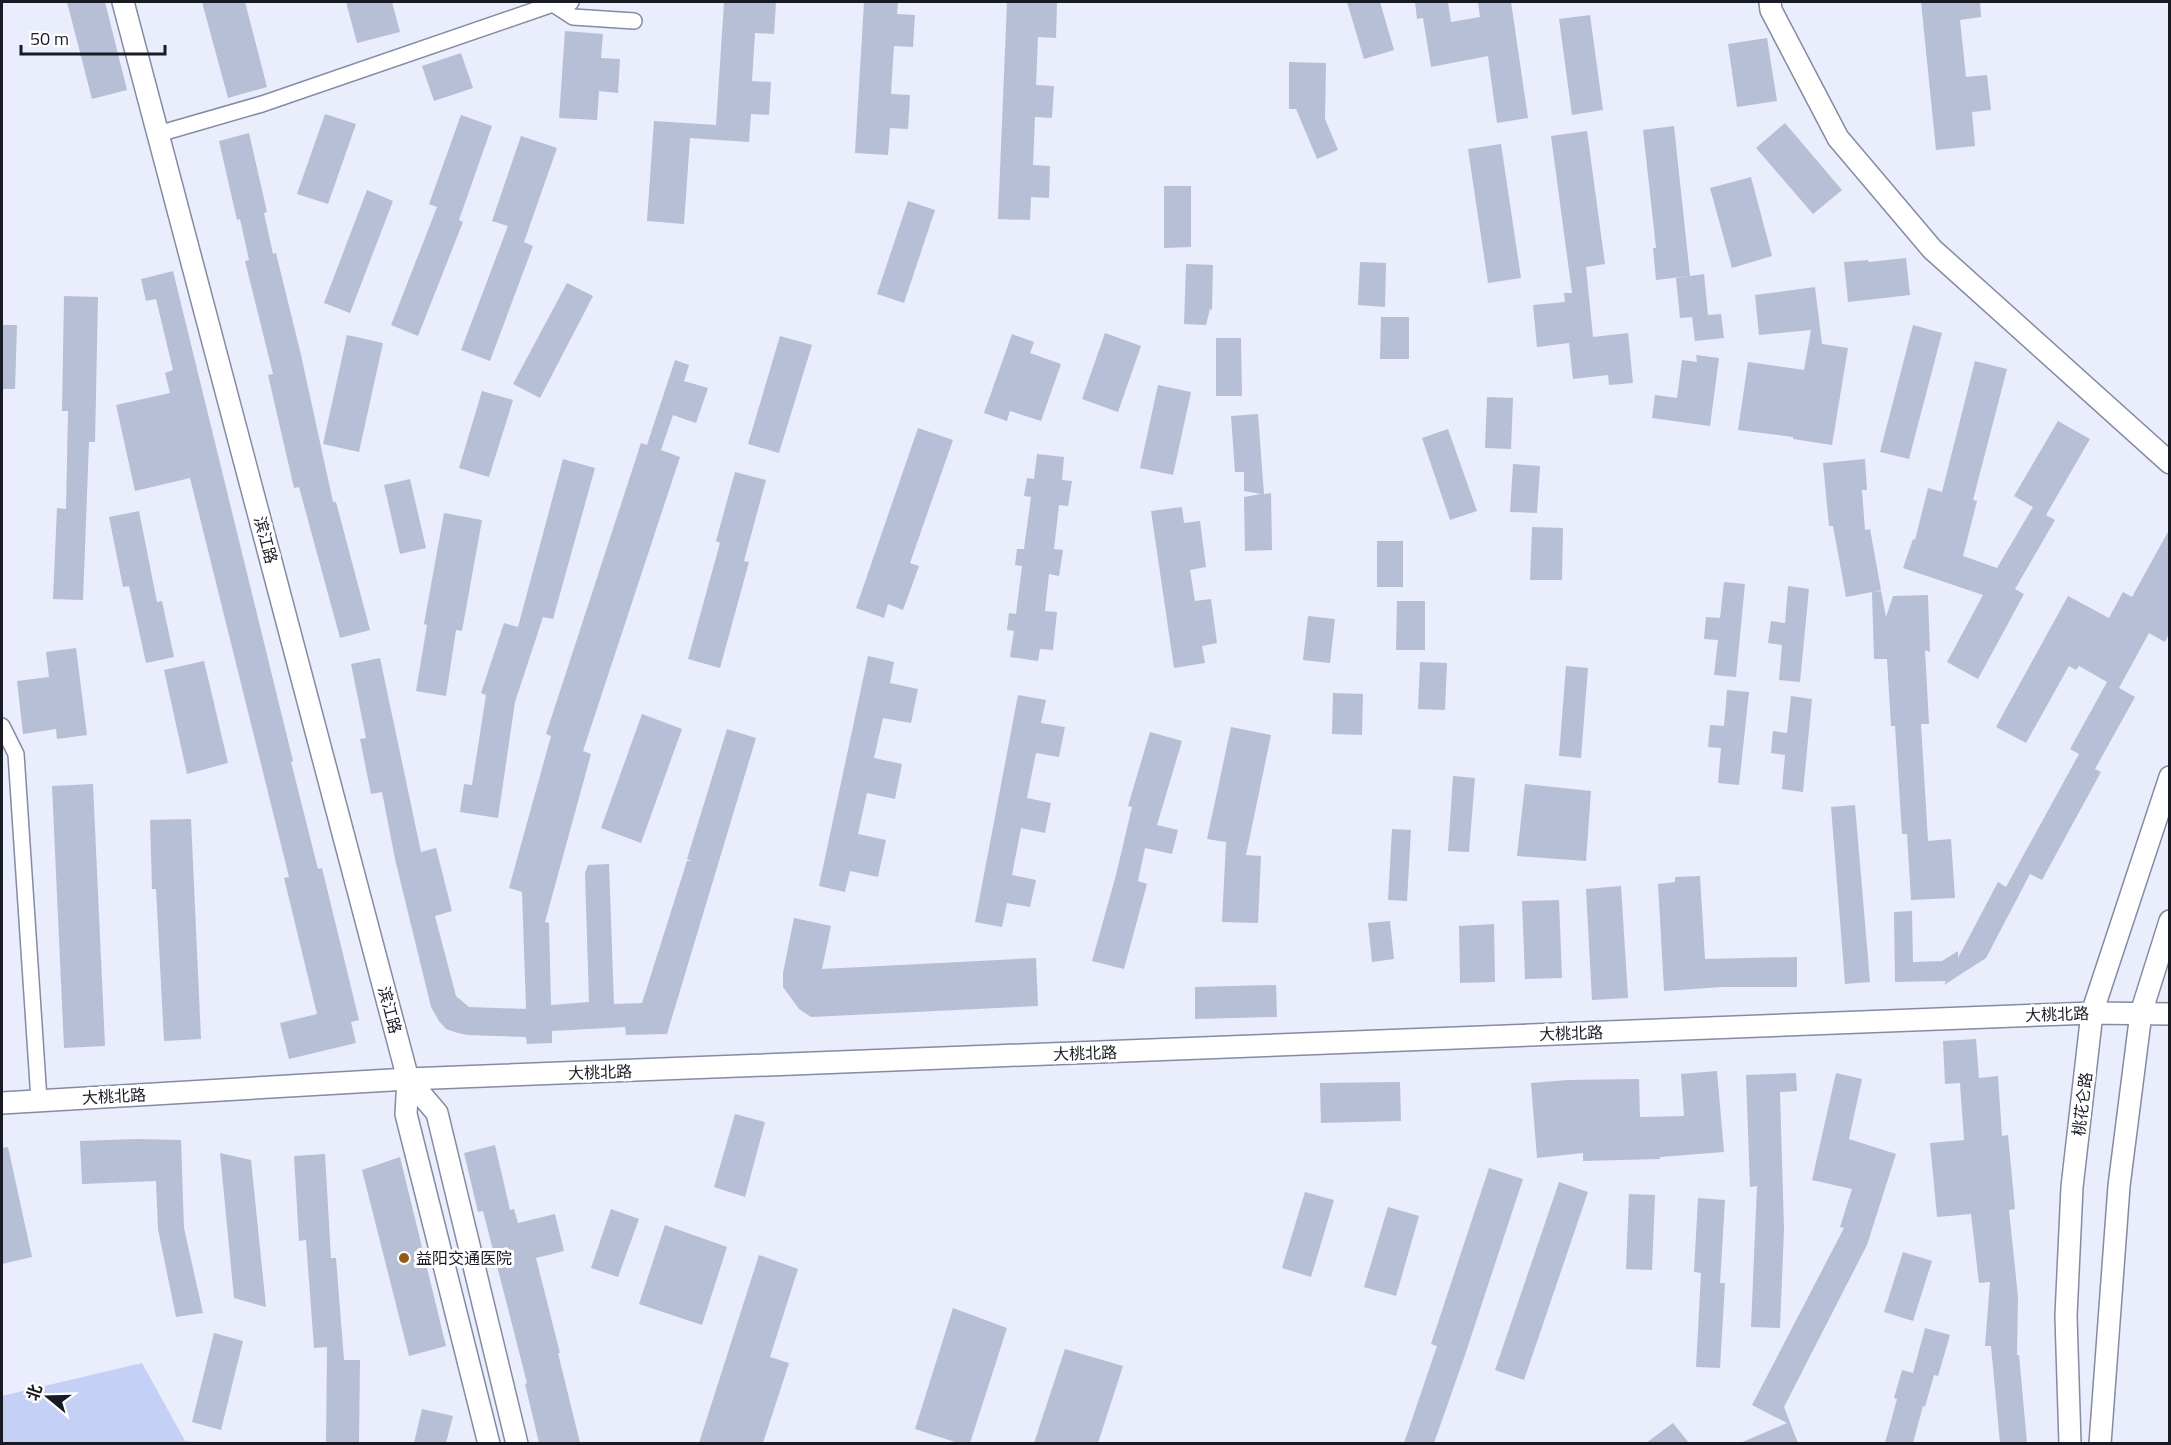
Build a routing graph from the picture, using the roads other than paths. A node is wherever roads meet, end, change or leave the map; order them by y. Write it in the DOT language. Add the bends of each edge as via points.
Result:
graph roads {
  1 [pos="123,2"];
  2 [pos="571,2"];
  3 [pos="1770,2"];
  4 [pos="553,3"];
  5 [pos="634,21"];
  6 [pos="158,134"];
  7 [pos="2169,463"];
  8 [pos="2,726"];
  9 [pos="2169,777"];
  10 [pos="2169,921"];
  11 [pos="2092,1013"];
  12 [pos="2142,1013"];
  13 [pos="2169,1014"];
  14 [pos="408,1079"];
  15 [pos="39,1100"];
  16 [pos="2,1102"];
  17 [pos="489,1443"];
  18 [pos="517,1443"];
  19 [pos="2070,1443"];
  20 [pos="2100,1443"];
  1 -- 6 [label="main road, 滨江路"];
  2 -- 4 [label="street"];
  3 -- 7 [label="main road" via="1838,138 1932,249"];
  4 -- 5 [label="street" via="573,16"];
  4 -- 6 [label="street" via="262,104"];
  6 -- 14 [label="main road, 滨江路"];
  8 -- 15 [label="street" via="16,754"];
  9 -- 11 [label="main road, 桃花仑路"];
  10 -- 12 [label="main road"];
  11 -- 12 [label="main road, 大桃北路"];
  11 -- 14 [label="main road, 大桃北路"];
  11 -- 19 [label="main road, 桃花仑路" via="2072,1187 2066,1316"];
  12 -- 13 [label="main road, 大桃北路"];
  12 -- 20 [label="main road" via="2119,1186"];
  14 -- 15 [label="main road, 大桃北路"];
  14 -- 17 [label="main road, 滨江路" via="406,1114"];
  14 -- 18 [label="main road, 滨江路" via="437,1113"];
  15 -- 16 [label="main road, 大桃北路"];
}
